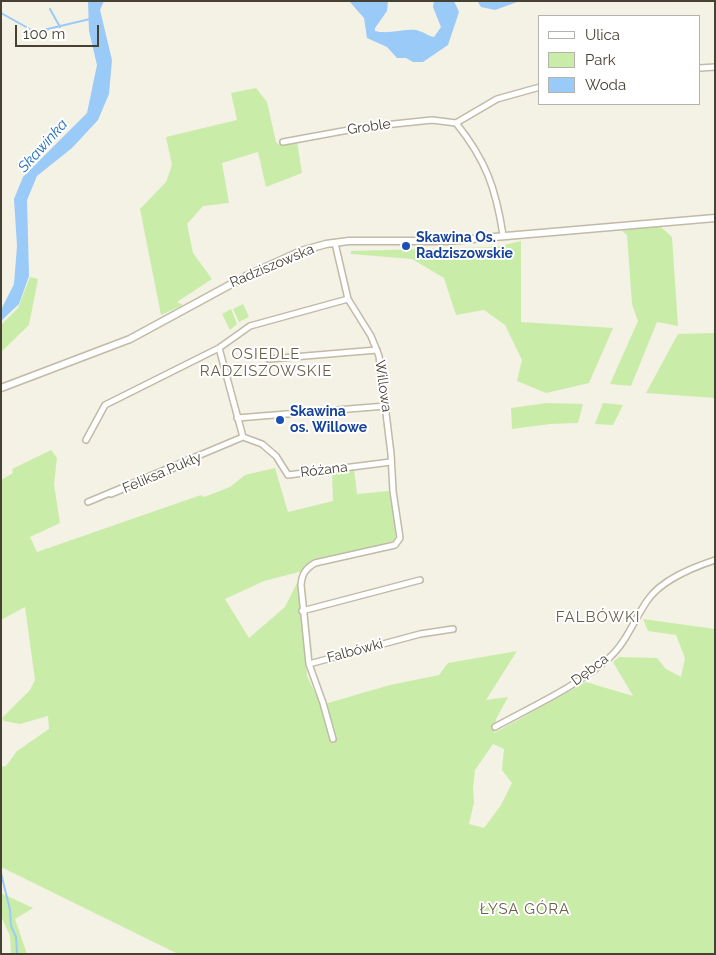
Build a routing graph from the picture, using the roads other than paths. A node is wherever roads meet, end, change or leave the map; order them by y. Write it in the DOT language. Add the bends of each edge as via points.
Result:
graph roads {
  1 [pos="715,67"];
  2 [pos="701,68"];
  3 [pos="538,88"];
  4 [pos="456,123"];
  5 [pos="283,142"];
  6 [pos="715,218"];
  7 [pos="503,235"];
  8 [pos="335,243"];
  9 [pos="348,299"];
  10 [pos="219,348"];
  11 [pos="377,350"];
  12 [pos="269,359"];
  13 [pos="1,388"];
  14 [pos="386,406"];
  15 [pos="237,418"];
  16 [pos="243,437"];
  17 [pos="86,440"];
  18 [pos="392,462"];
  19 [pos="88,502"];
  20 [pos="400,538"];
  21 [pos="715,560"];
  22 [pos="420,580"];
  23 [pos="302,610"];
  24 [pos="453,629"];
  25 [pos="308,664"];
  26 [pos="495,727"];
  27 [pos="333,739"];
  1 -- 2 [label="street"];
  3 -- 4 [label="street" via="497,99"];
  4 -- 5 [label="street, Groble" via="432,120 374,126"];
  4 -- 7 [label="street" via="488,172 497,198"];
  6 -- 7 [label="street, Radziszowska"];
  7 -- 8 [label="street, Radziszowska" via="434,241"];
  8 -- 9 [label="street, Willowa"];
  8 -- 13 [label="street, Radziszowska" via="301,251 248,274 130,339"];
  9 -- 10 [label="street" via="250,326"];
  9 -- 11 [label="street, Willowa"];
  10 -- 15 [label="street"];
  10 -- 17 [label="street" via="105,405"];
  11 -- 12 [label="street"];
  11 -- 14 [label="street, Willowa"];
  14 -- 15 [label="street"];
  14 -- 18 [label="street, Willowa"];
  15 -- 16 [label="street"];
  16 -- 18 [label="street, Różana" via="262,444 276,456 288,474"];
  16 -- 19 [label="street, Feliksa Pukły"];
  18 -- 20 [label="street, Willowa"];
  20 -- 23 [label="street, Falbówki" via="395,545 315,563 306,568 301,585"];
  21 -- 26 [label="street, Dębca" via="691,569 654,592 609,658 568,687"];
  22 -- 23 [label="street"];
  23 -- 25 [label="street, Falbówki"];
  24 -- 25 [label="street, Falbówki" via="420,634"];
  25 -- 27 [label="street"];
}
